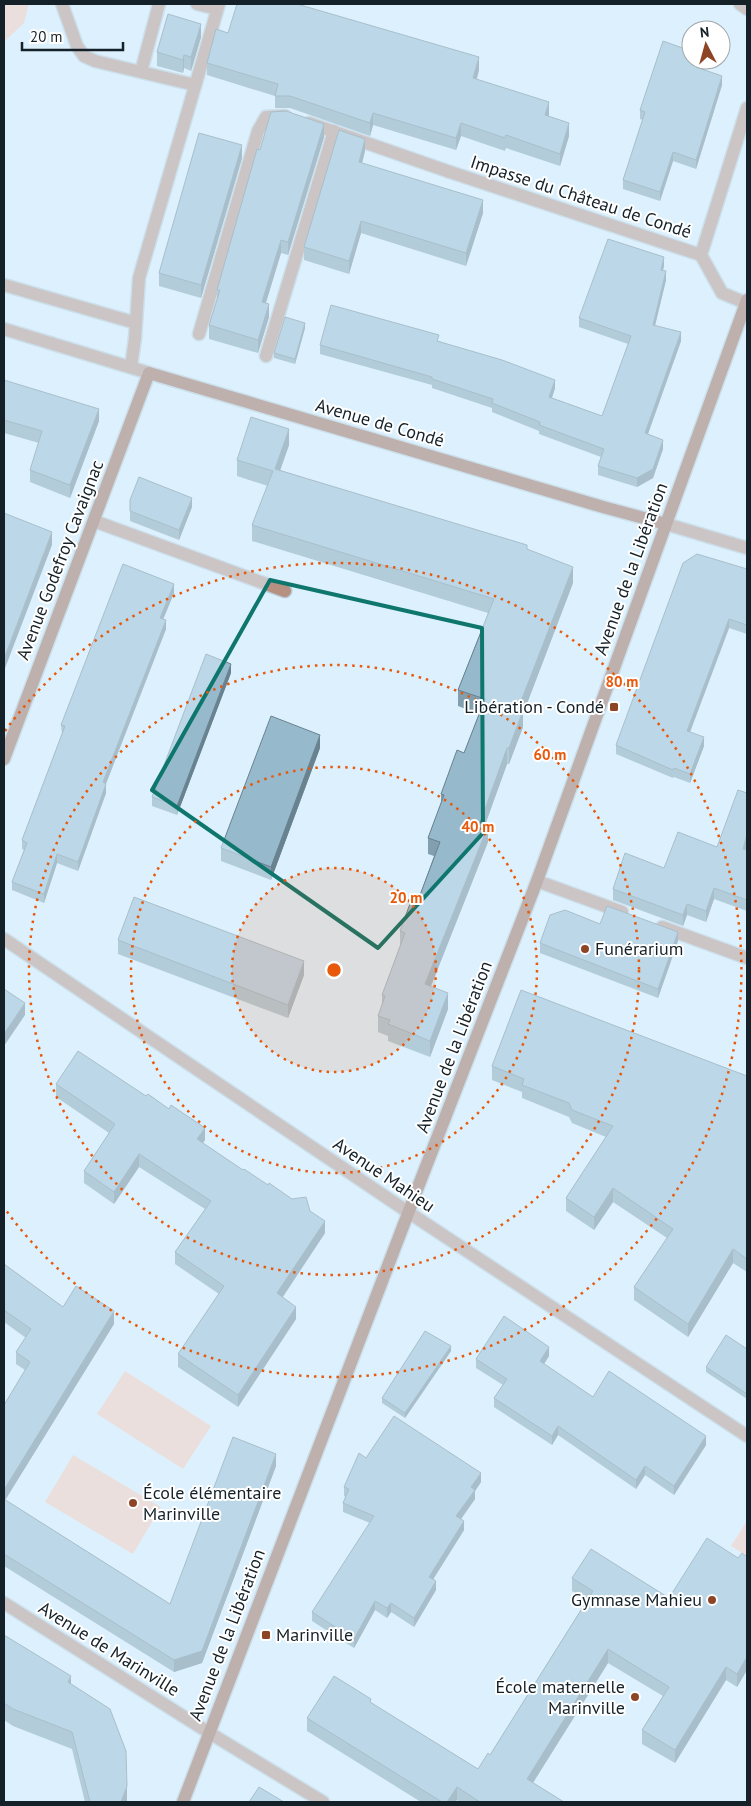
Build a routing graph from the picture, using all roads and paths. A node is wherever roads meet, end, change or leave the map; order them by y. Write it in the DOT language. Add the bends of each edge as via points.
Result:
graph roads {
  1 [pos="62,4"];
  2 [pos="159,4"];
  3 [pos="197,4"];
  4 [pos="740,4"];
  5 [pos="218,6"];
  6 [pos="747,9"];
  7 [pos="141,72"];
  8 [pos="195,86"];
  9 [pos="747,108"];
  10 [pos="334,130"];
  11 [pos="701,255"];
  12 [pos="4,286"];
  13 [pos="747,302"];
  14 [pos="136,324"];
  15 [pos="4,329"];
  16 [pos="199,334"];
  17 [pos="266,356"];
  18 [pos="131,367"];
  19 [pos="149,373"];
  20 [pos="94,521"];
  21 [pos="666,524"];
  22 [pos="747,548"];
  23 [pos="285,591"];
  24 [pos="4,759"];
  25 [pos="537,881"];
  26 [pos="629,915"];
  27 [pos="647,921"];
  28 [pos="4,940"];
  29 [pos="747,958"];
  30 [pos="408,1212"];
  31 [pos="747,1436"];
  32 [pos="4,1603"];
  33 [pos="208,1732"];
  34 [pos="183,1802"];
  35 [pos="323,1802"];
  1 -- 7 [label="street" via="77,46 84,56"];
  2 -- 7 [label="street"];
  3 -- 5 [label="street"];
  4 -- 6 [label="street"];
  5 -- 8 [label="street"];
  7 -- 8 [label="street"];
  8 -- 14 [label="street" via="139,278"];
  9 -- 11 [label="street"];
  10 -- 11 [label="street, Impasse du Château de Condé"];
  10 -- 16 [label="street, Impasse du Château de Condé" via="287,116 266,117 258,130"];
  10 -- 17 [label="street"];
  11 -- 13 [label="street" via="722,293"];
  12 -- 14 [label="street"];
  13 -- 21 [label="main road, Avenue de la Libération"];
  14 -- 18 [label="street"];
  15 -- 18 [label="street, Avenue de Condé"];
  18 -- 19 [label="street, Avenue de Condé"];
  19 -- 20 [label="main road, Avenue Godefroy Cavaignac"];
  19 -- 21 [label="main road, Avenue de Condé"];
  20 -- 23 [label="street"];
  20 -- 24 [label="main road, Avenue Godefroy Cavaignac"];
  21 -- 22 [label="street, Avenue de Condé"];
  21 -- 25 [label="main road, Avenue de la Libération"];
  25 -- 26 [label="street"];
  25 -- 30 [label="main road, Avenue de la Libération"];
  27 -- 29 [label="street"];
  28 -- 30 [label="street, Avenue Mahieu"];
  30 -- 31 [label="street, Avenue Mahieu"];
  30 -- 33 [label="main road, Avenue de la Libération"];
  32 -- 33 [label="street, Avenue de Marinville"];
  33 -- 34 [label="main road, Avenue de la Libération"];
  33 -- 35 [label="street, Avenue de Marinville"];
}
